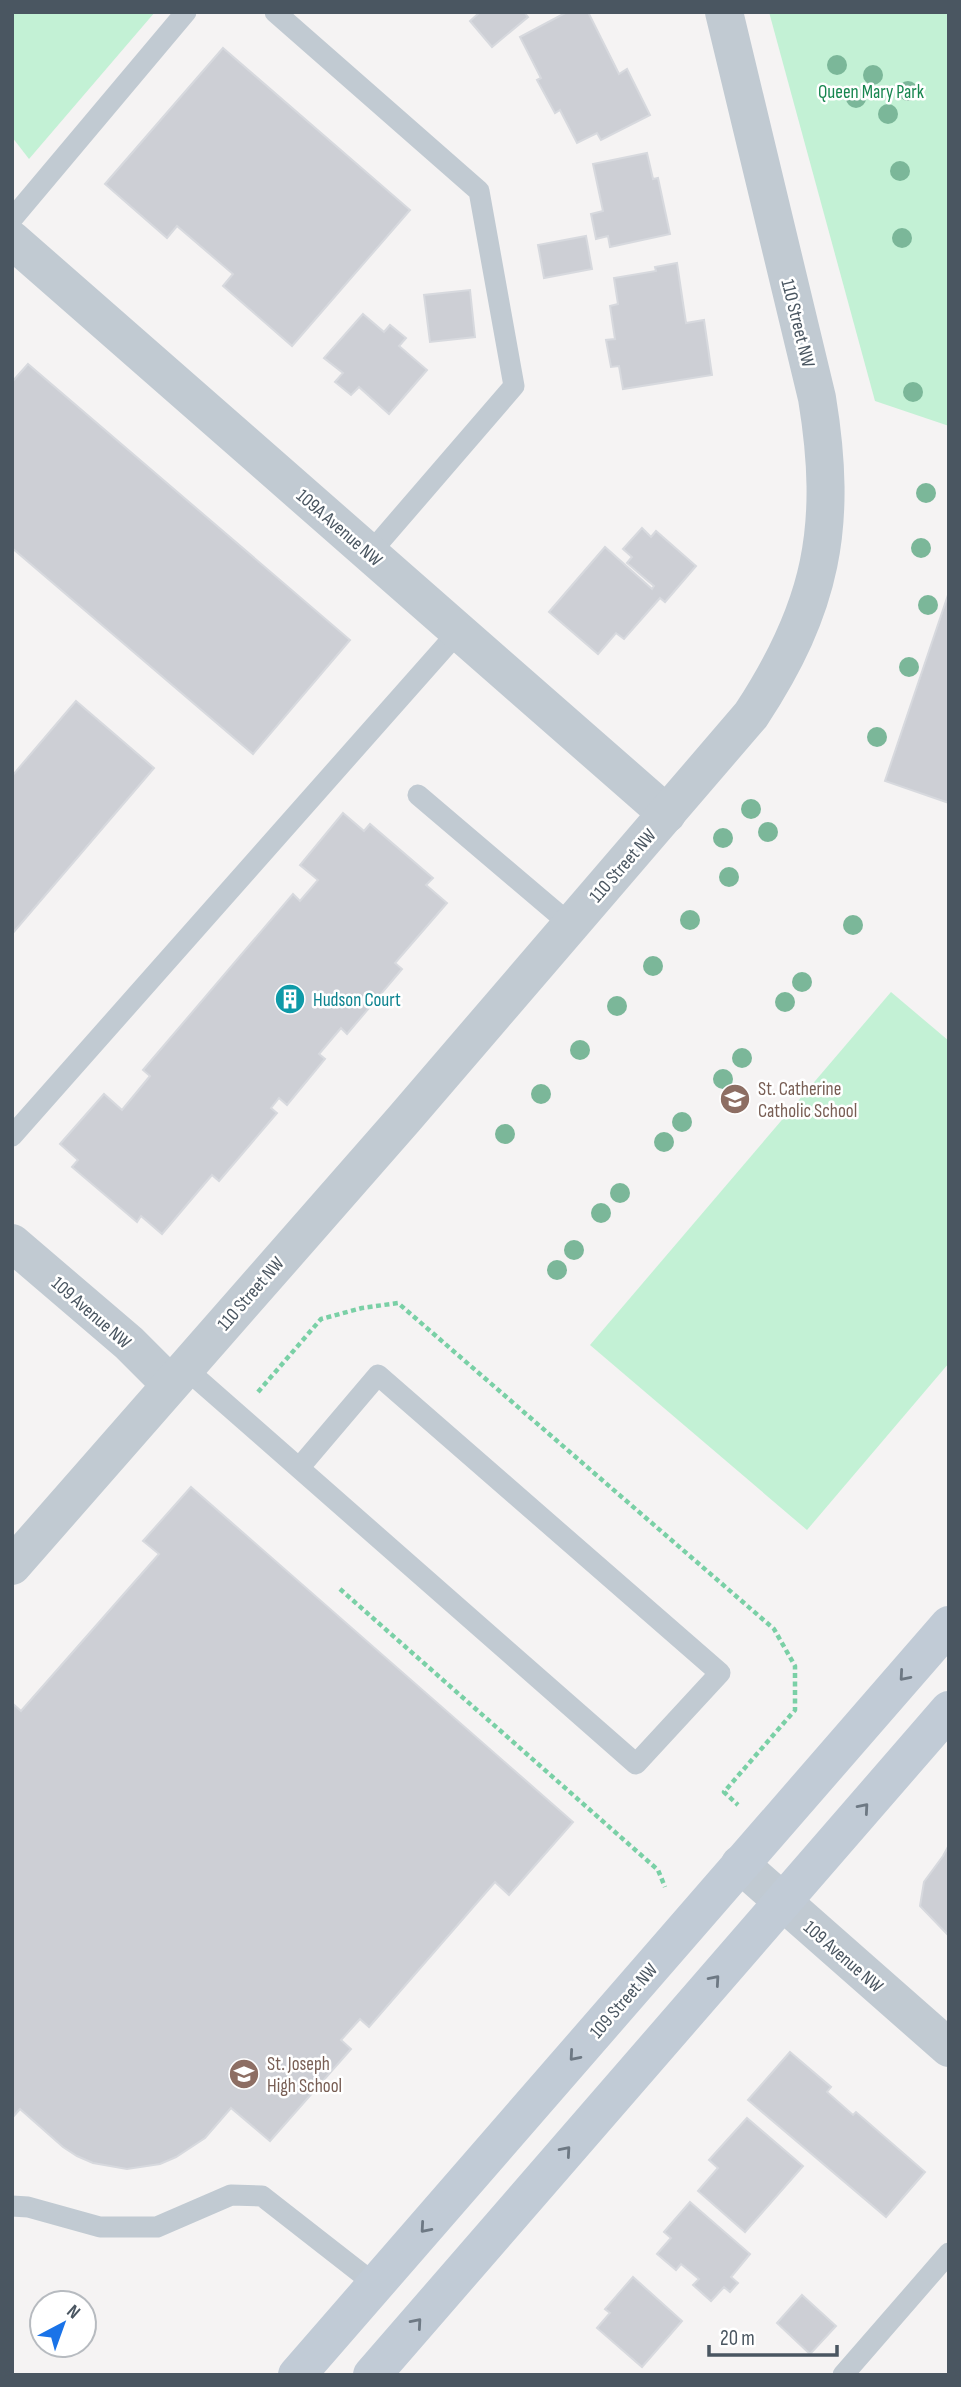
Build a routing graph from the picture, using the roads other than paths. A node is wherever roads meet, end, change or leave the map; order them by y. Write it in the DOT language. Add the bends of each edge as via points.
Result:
graph roads {
  1 [pos="186,12"];
  2 [pos="275,12"];
  3 [pos="724,12"];
  4 [pos="12,219"];
  5 [pos="12,240"];
  6 [pos="370,553"];
  7 [pos="459,631"];
  8 [pos="418,795"];
  9 [pos="667,814"];
  10 [pos="571,925"];
  11 [pos="12,1136"];
  12 [pos="12,1243"];
  13 [pos="177,1376"];
  14 [pos="299,1468"];
  15 [pos="12,1566"];
  16 [pos="949,1625"];
  17 [pos="949,1710"];
  18 [pos="740,1864"];
  19 [pos="782,1902"];
  20 [pos="949,2048"];
  21 [pos="12,2206"];
  22 [pos="949,2253"];
  23 [pos="376,2285"];
  24 [pos="297,2375"];
  25 [pos="372,2375"];
  26 [pos="843,2375"];
  1 -- 4 [label="lane"];
  2 -- 6 [label="lane" via="479,191 514,386"];
  3 -- 9 [label="street, 110 Street NW" via="817,398 825,444 824,536 800,629 778,673 751,715"];
  5 -- 6 [label="street, 109A Avenue NW"];
  6 -- 7 [label="street, 109A Avenue NW"];
  7 -- 9 [label="street, 109A Avenue NW"];
  7 -- 11 [label="lane"];
  8 -- 10 [label="lane"];
  9 -- 10 [label="street, 110 Street NW"];
  10 -- 13 [label="street, 110 Street NW"];
  12 -- 13 [label="street, 109 Avenue NW" via="129,1343"];
  13 -- 14 [label="lane"];
  13 -- 15 [label="street, 110 Street NW"];
  14 -- 14 [label="lane" via="636,1764 720,1673 378,1375"];
  16 -- 18 [label="main road, 109 Street NW, one-way"];
  19 -- 17 [label="main road, one-way"];
  18 -- 19 [label="street, 109 Avenue NW"];
  18 -- 23 [label="main road, 109 Street NW, one-way"];
  19 -- 20 [label="street, 109 Avenue NW"];
  25 -- 19 [label="main road, one-way"];
  21 -- 23 [label="lane" via="100,2227 157,2227 231,2195 262,2196"];
  22 -- 26 [label="lane"];
  23 -- 24 [label="main road, 109 Street NW"];
}
